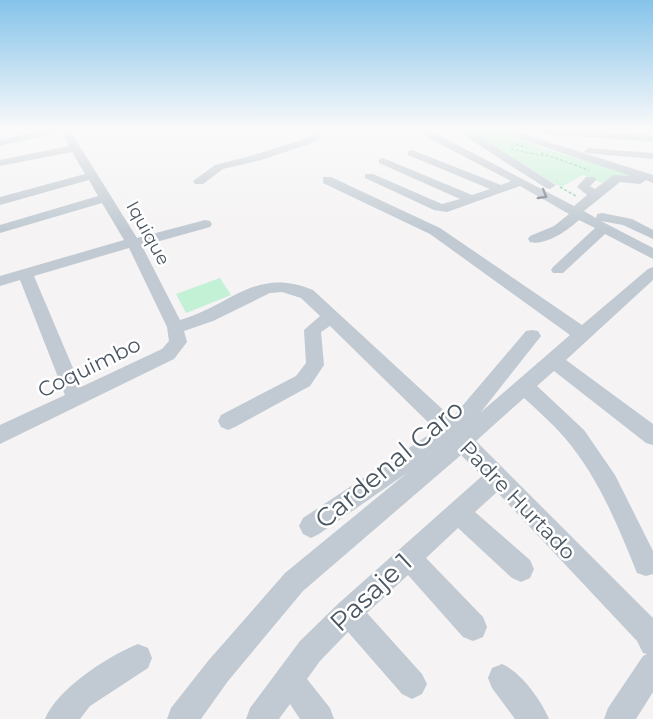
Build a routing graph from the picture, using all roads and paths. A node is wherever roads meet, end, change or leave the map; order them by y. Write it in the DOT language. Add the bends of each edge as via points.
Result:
graph roads {
  1 [pos="84,163"];
  2 [pos="235,163"];
  3 [pos="387,163"];
  4 [pos="436,163"];
  5 [pos="487,163"];
  6 [pos="509,163"];
  7 [pos="585,163"];
  8 [pos="92,176"];
  9 [pos="369,176"];
  10 [pos="327,180"];
  11 [pos="590,180"];
  12 [pos="199,181"];
  13 [pos="653,181"];
  14 [pos="521,182"];
  15 [pos="501,189"];
  16 [pos="594,195"];
  17 [pos="106,198"];
  18 [pos="470,199"];
  19 [pos="0,201"];
  20 [pos="579,210"];
  21 [pos="602,222"];
  22 [pos="205,224"];
  23 [pos="0,229"];
  24 [pos="653,235"];
  25 [pos="535,239"];
  26 [pos="131,240"];
  27 [pos="653,243"];
  28 [pos="653,254"];
  29 [pos="558,270"];
  30 [pos="0,272"];
  31 [pos="653,272"];
  32 [pos="25,273"];
  33 [pos="0,281"];
  34 [pos="331,316"];
  35 [pos="176,327"];
  36 [pos="583,335"];
  37 [pos="532,336"];
  38 [pos="553,360"];
  39 [pos="524,386"];
  40 [pos="76,398"];
  41 [pos="228,421"];
  42 [pos="0,435"];
  43 [pos="456,436"];
  44 [pos="653,436"];
  45 [pos="496,478"];
  46 [pos="457,512"];
  47 [pos="311,526"];
  48 [pos="408,557"];
  49 [pos="646,564"];
  50 [pos="521,569"];
  51 [pos="348,612"];
  52 [pos="473,627"];
  53 [pos="650,637"];
  54 [pos="138,658"];
  55 [pos="653,666"];
  56 [pos="502,678"];
  57 [pos="289,679"];
  58 [pos="412,684"];
  59 [pos="60,719"];
  60 [pos="182,719"];
  61 [pos="261,719"];
  62 [pos="319,719"];
  63 [pos="534,719"];
  64 [pos="619,719"];
  1 -- 8 [label="street, Iquique"];
  2 -- 12 [label="street" via="219,166"];
  3 -- 18 [label="street"];
  4 -- 15 [label="street"];
  5 -- 14 [label="street"];
  6 -- 20 [label="street"];
  7 -- 13 [label="street"];
  8 -- 17 [label="street, Iquique"];
  8 -- 19 [label="street"];
  9 -- 18 [label="street" via="439,207"];
  10 -- 36 [label="street" via="435,231"];
  11 -- 16 [label="street" via="583,187"];
  13 -- 16 [label="street" via="617,178"];
  14 -- 15 [label="street"];
  14 -- 20 [label="street, one-way"];
  15 -- 18 [label="street"];
  16 -- 20 [label="street"];
  17 -- 23 [label="street"];
  17 -- 26 [label="street, Iquique"];
  20 -- 21 [label="street"];
  20 -- 25 [label="street" via="559,229"];
  21 -- 24 [label="street" via="627,222"];
  21 -- 27 [label="street"];
  21 -- 28 [label="street"];
  21 -- 29 [label="street"];
  22 -- 26 [label="street" via="156,239"];
  26 -- 30 [label="street"];
  26 -- 32 [label="street"];
  26 -- 35 [label="street, Iquique"];
  31 -- 36 [label="street, Cardenal Caro"];
  32 -- 33 [label="street"];
  32 -- 40 [label="street"];
  34 -- 35 [label="street, Padre Hurtado" via="302,291 270,287"];
  34 -- 41 [label="street" via="312,330 315,364 303,381"];
  34 -- 43 [label="street, Padre Hurtado"];
  35 -- 40 [label="street, Coquimbo" via="178,342 172,352"];
  36 -- 38 [label="street, Cardenal Caro"];
  37 -- 43 [label="street" via="476,403"];
  38 -- 39 [label="street, Cardenal Caro"];
  38 -- 44 [label="street"];
  39 -- 43 [label="street, Cardenal Caro"];
  39 -- 49 [label="street" via="562,420 593,460"];
  40 -- 42 [label="street, Coquimbo"];
  43 -- 45 [label="street, Padre Hurtado"];
  43 -- 47 [label="street"];
  43 -- 60 [label="street, Cardenal Caro" via="294,582"];
  45 -- 46 [label="street, Pasaje 1"];
  45 -- 53 [label="street, Padre Hurtado"];
  46 -- 48 [label="street, Pasaje 1"];
  46 -- 50 [label="street"];
  48 -- 51 [label="street, Pasaje 1"];
  48 -- 52 [label="street"];
  51 -- 57 [label="street, Pasaje 1"];
  51 -- 58 [label="street"];
  54 -- 59 [label="street" via="80,696"];
  55 -- 64 [label="street"];
  56 -- 63 [label="street"];
  57 -- 61 [label="street, Pasaje 1"];
  57 -- 62 [label="street"];
}
